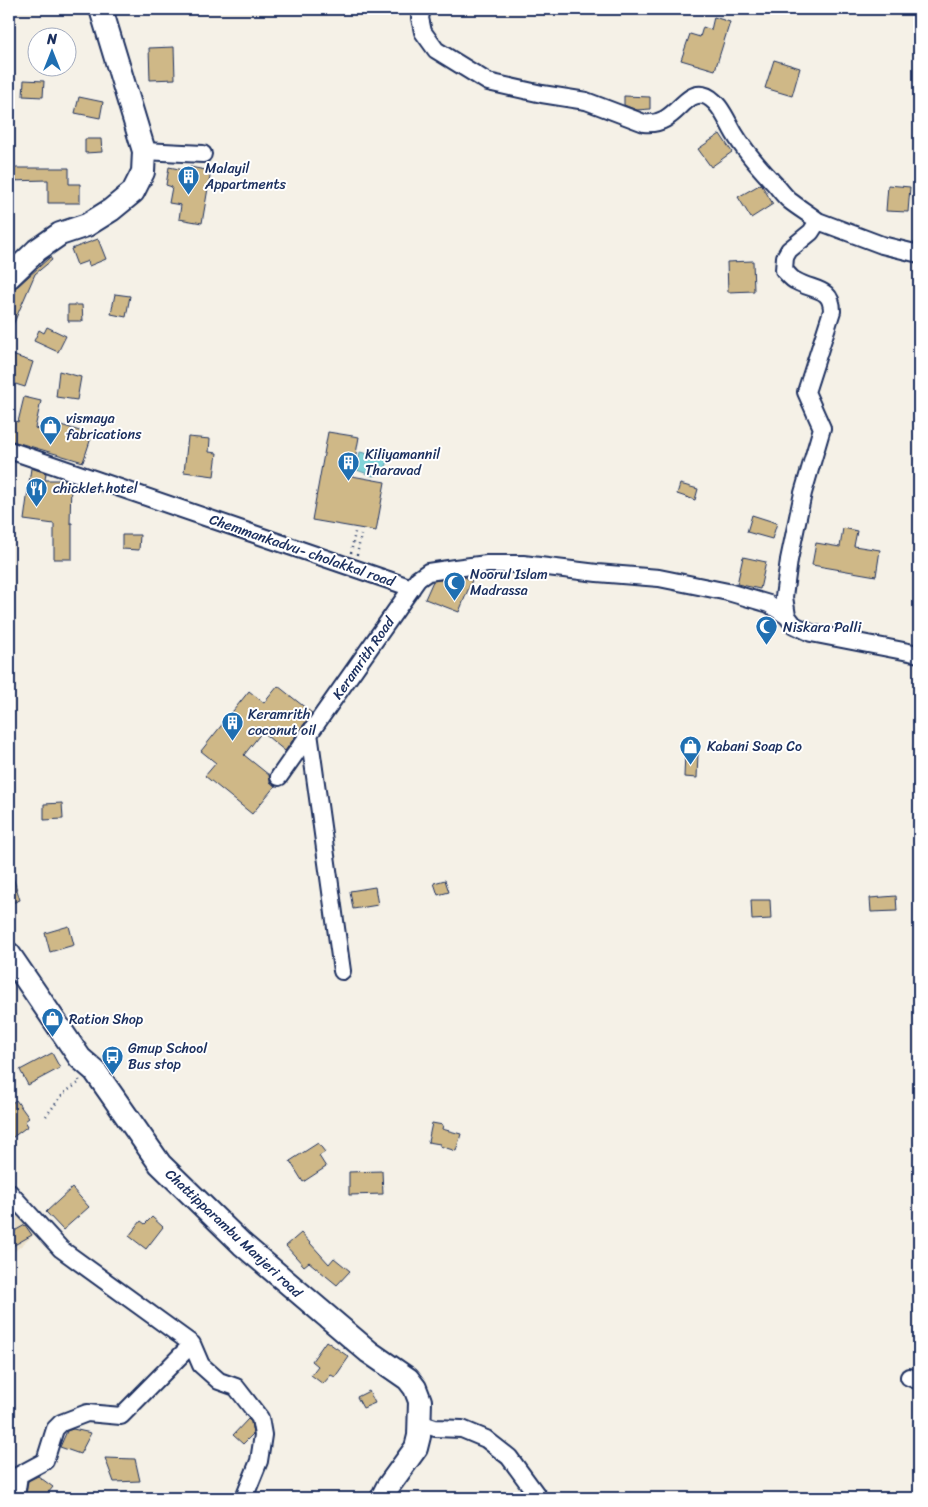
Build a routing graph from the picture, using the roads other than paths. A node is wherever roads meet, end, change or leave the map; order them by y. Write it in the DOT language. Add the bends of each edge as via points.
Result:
graph roads {
  1 [pos="101,9"];
  2 [pos="422,9"];
  3 [pos="144,151"];
  4 [pos="203,154"];
  5 [pos="818,221"];
  6 [pos="919,254"];
  7 [pos="9,277"];
  8 [pos="9,450"];
  9 [pos="412,588"];
  10 [pos="787,616"];
  11 [pos="919,654"];
  12 [pos="309,733"];
  13 [pos="279,776"];
  14 [pos="9,954"];
  15 [pos="342,970"];
  16 [pos="9,1192"];
  17 [pos="192,1344"];
  18 [pos="420,1423"];
  19 [pos="17,1498"];
  20 [pos="244,1498"];
  21 [pos="382,1498"];
  22 [pos="539,1498"];
  1 -- 3 [label="main road"];
  2 -- 5 [label="street" via="423,32 436,50 488,82 586,101 653,124 662,122 692,96 706,96 719,109 755,162 789,200"];
  3 -- 4 [label="street"];
  3 -- 7 [label="main road" via="143,172 133,192 87,225 60,234 37,250"];
  5 -- 6 [label="street" via="882,245"];
  5 -- 10 [label="street" via="785,257 784,270 794,281 827,294 832,301 832,311 806,392 822,428 803,493 789,560 784,597"];
  8 -- 9 [label="street, Chemmankadvu- cholakkal road"];
  9 -- 10 [label="street, Chemmankadvu- cholakkal road" via="428,572 486,564 522,564 659,578 769,604"];
  9 -- 12 [label="street, Keramrith Road"];
  10 -- 11 [label="street, Chemmankadvu- cholakkal road" via="794,625 811,632"];
  12 -- 13 [label="street, Keramrith Road"];
  12 -- 15 [label="street"];
  14 -- 18 [label="main road, Chattipparambu Manjeri road" via="80,1058 95,1071 160,1164 268,1267 369,1352 408,1379 420,1401"];
  16 -- 17 [label="street" via="61,1249"];
  17 -- 19 [label="street" via="121,1416 87,1414 61,1423 55,1429 45,1461 19,1475"];
  17 -- 20 [label="street" via="201,1365 219,1381 236,1387 260,1418 263,1435 259,1461"];
  18 -- 21 [label="main road, Chattipparambu Manjeri road" via="416,1448"];
  18 -- 22 [label="street" via="435,1428 462,1429 486,1439 509,1457"];
}
